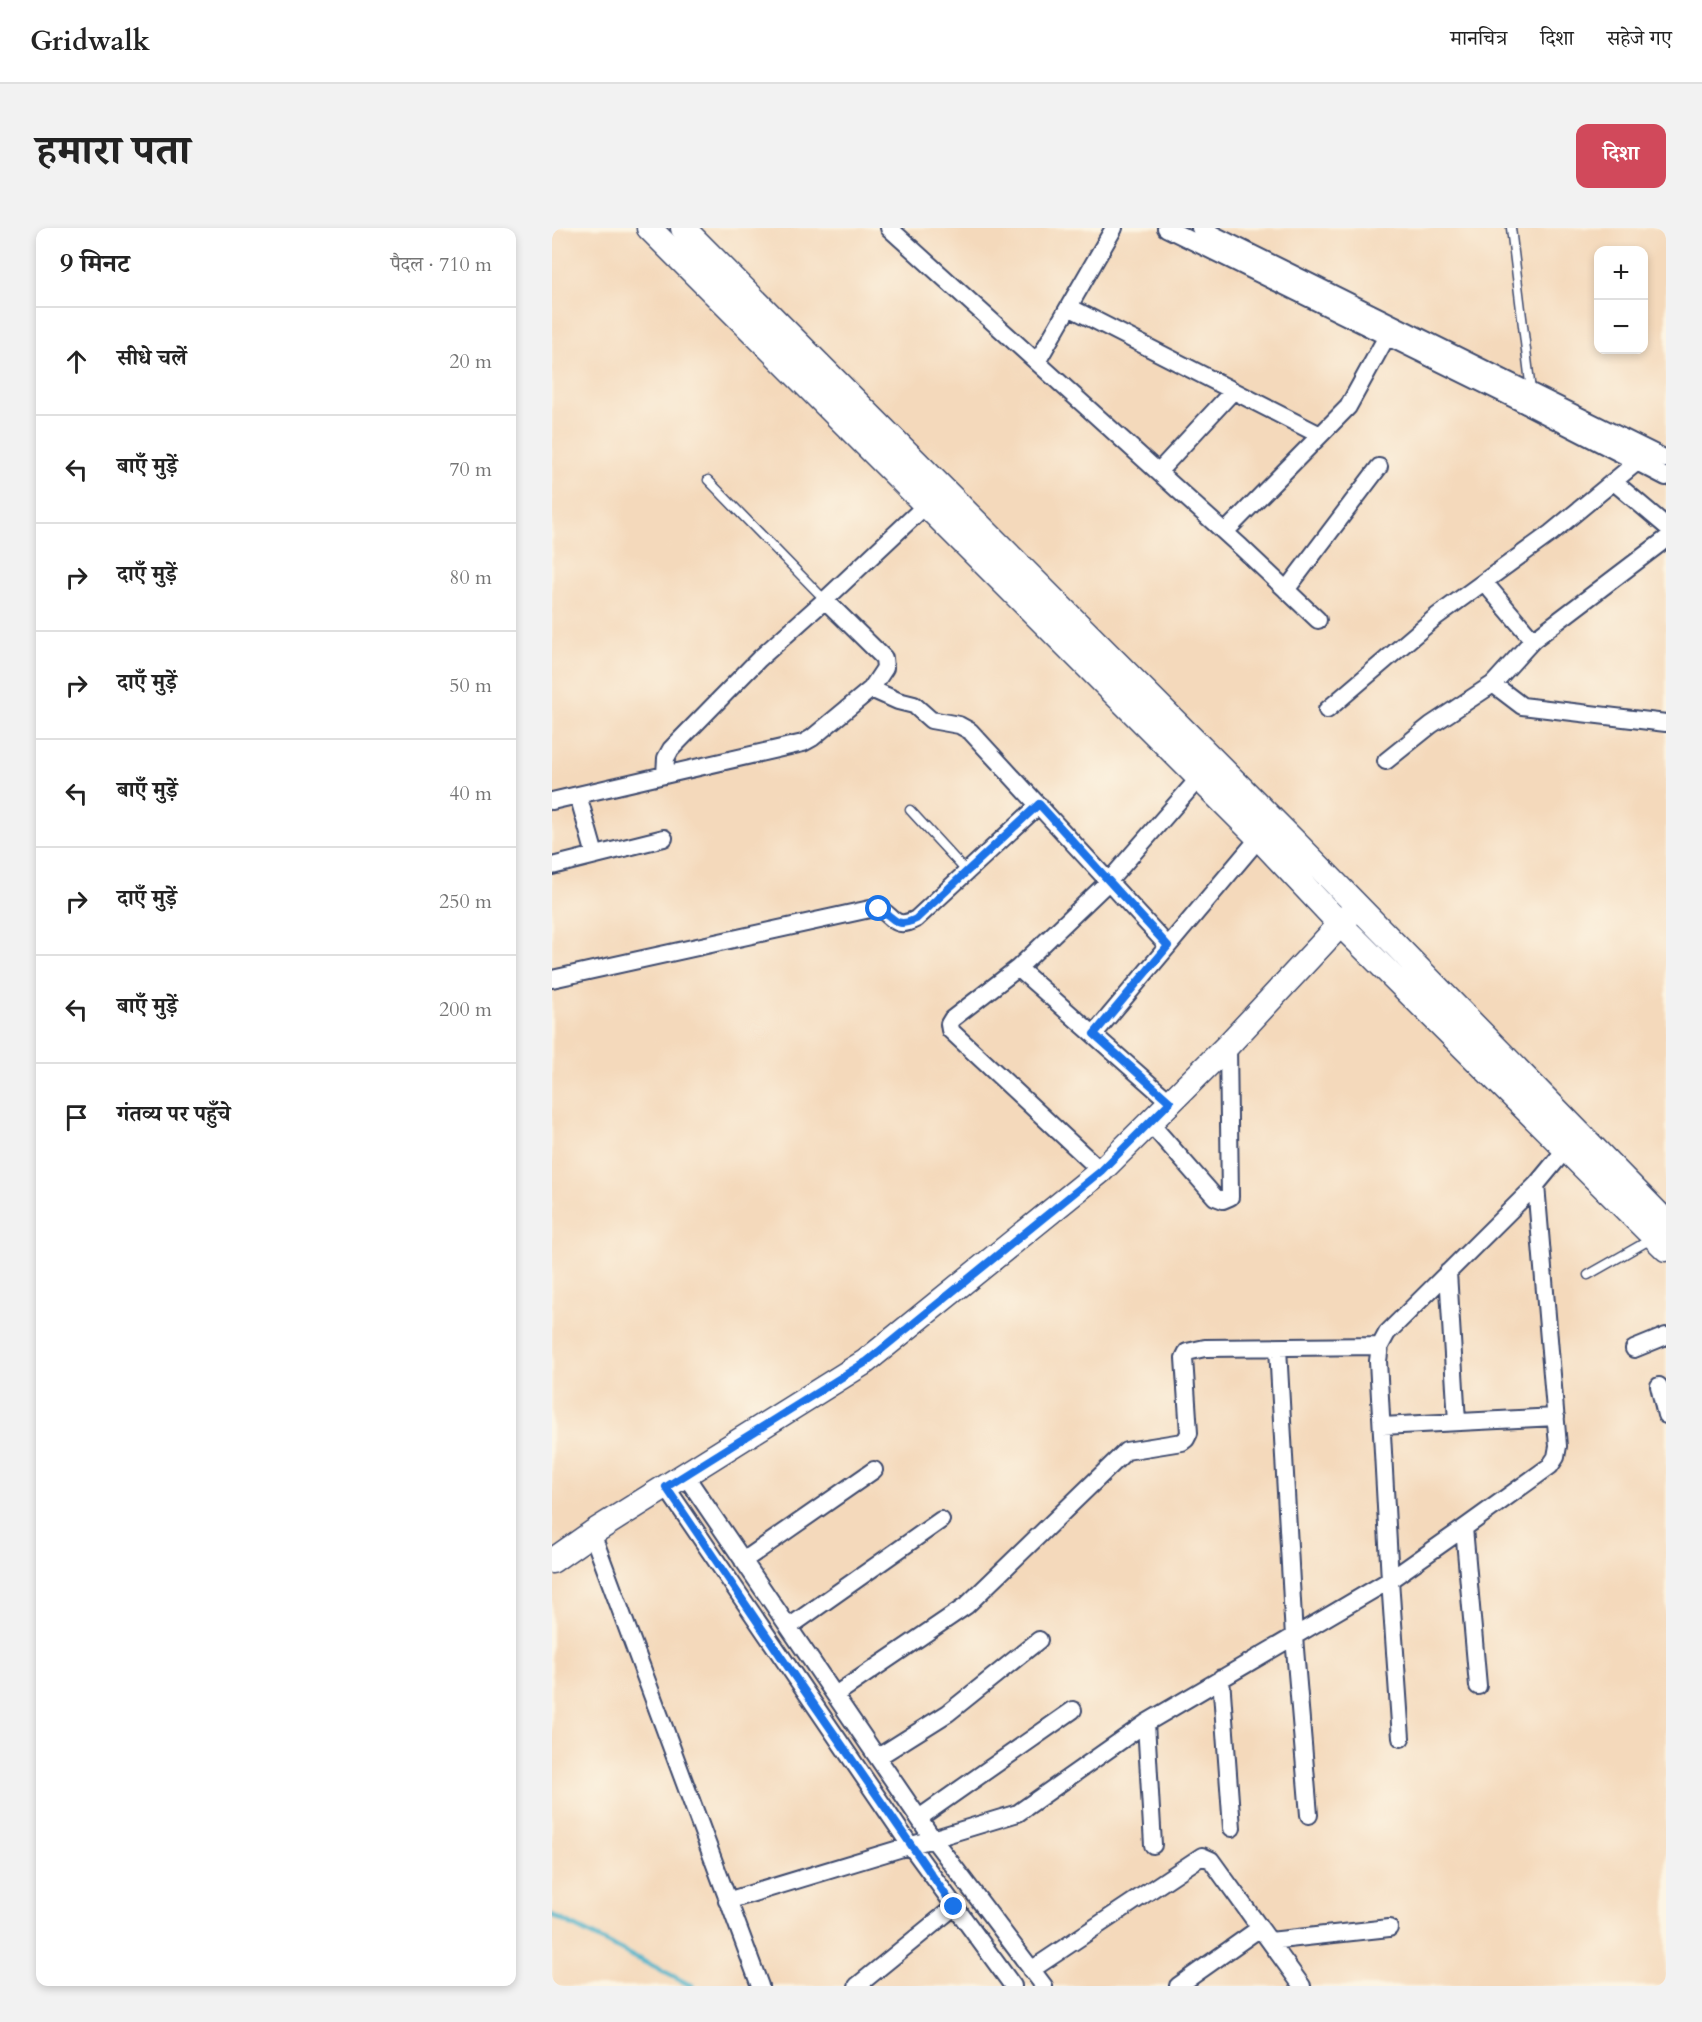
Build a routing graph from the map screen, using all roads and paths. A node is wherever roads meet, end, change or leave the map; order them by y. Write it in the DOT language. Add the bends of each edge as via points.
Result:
graph roads {
  1 [pos="649,228"];
  2 [pos="683,228"];
  3 [pos="890,228"];
  4 [pos="1114,228"];
  5 [pos="1166,228"];
  6 [pos="1200,228"];
  7 [pos="1511,228"];
  8 [pos="1069,307"];
  9 [pos="1387,336"];
  10 [pos="1037,362"];
  11 [pos="1233,391"];
  12 [pos="1531,392"];
  13 [pos="1320,435"];
  14 [pos="1666,459"];
  15 [pos="1637,462"];
  16 [pos="1379,467"];
  17 [pos="1158,472"];
  18 [pos="1666,477"];
  19 [pos="708,480"];
  20 [pos="1614,482"];
  21 [pos="926,505"];
  22 [pos="1666,526"];
  23 [pos="1225,532"];
  24 [pos="1666,539"];
  25 [pos="1484,582"];
  26 [pos="1286,590"];
  27 [pos="825,600"];
  28 [pos="1318,620"];
  29 [pos="1533,640"];
  30 [pos="1493,684"];
  31 [pos="872,689"];
  32 [pos="1327,710"];
  33 [pos="1666,723"];
  34 [pos="1386,761"];
  35 [pos="665,775"];
  36 [pos="1199,778"];
  37 [pos="578,795"];
  38 [pos="552,801"];
  39 [pos="1039,804"];
  40 [pos="910,810"];
  41 [pos="664,838"];
  42 [pos="1259,838"];
  43 [pos="595,855"];
  44 [pos="552,866"];
  45 [pos="967,872"];
  46 [pos="1108,882"];
  47 [pos="1357,906"];
  48 [pos="1341,925"];
  49 [pos="1168,946"];
  50 [pos="1018,968"];
  51 [pos="552,979"];
  52 [pos="1094,1034"];
  53 [pos="1228,1045"];
  54 [pos="1170,1102"];
  55 [pos="1150,1123"];
  56 [pos="1565,1150"];
  57 [pos="1101,1171"];
  58 [pos="1536,1185"];
  59 [pos="1662,1236"];
  60 [pos="1448,1272"];
  61 [pos="1588,1275"];
  62 [pos="1666,1336"];
  63 [pos="1380,1346"];
  64 [pos="1278,1348"];
  65 [pos="1634,1349"];
  66 [pos="1659,1386"];
  67 [pos="1666,1414"];
  68 [pos="1556,1417"];
  69 [pos="1457,1422"];
  70 [pos="1382,1426"];
  71 [pos="874,1470"];
  72 [pos="675,1481"];
  73 [pos="941,1520"];
  74 [pos="603,1526"];
  75 [pos="1464,1528"];
  76 [pos="552,1561"];
  77 [pos="743,1561"];
  78 [pos="1390,1580"];
  79 [pos="789,1627"];
  80 [pos="1294,1637"];
  81 [pos="1039,1640"];
  82 [pos="808,1654"];
  83 [pos="788,1667"];
  84 [pos="1221,1678"];
  85 [pos="1478,1686"];
  86 [pos="835,1695"];
  87 [pos="1073,1710"];
  88 [pos="1146,1723"];
  89 [pos="1401,1738"];
  90 [pos="878,1757"];
  91 [pos="1310,1815"];
  92 [pos="919,1818"];
  93 [pos="1232,1828"];
  94 [pos="933,1839"];
  95 [pos="910,1845"];
  96 [pos="1153,1845"];
  97 [pos="727,1901"];
  98 [pos="954,1907"];
  99 [pos="1389,1928"];
  100 [pos="1265,1934"];
  101 [pos="1031,1970"];
  102 [pos="756,1983"];
  103 [pos="857,1986"];
  104 [pos="1013,1986"];
  105 [pos="1044,1986"];
  106 [pos="1178,1986"];
  107 [pos="1302,1986"];
  1 -- 21 [label="main road"];
  2 -- 47 [label="main road"];
  3 -- 10 [label="street"];
  4 -- 8 [label="street"];
  5 -- 9 [label="street"];
  6 -- 12 [label="street"];
  7 -- 12 [label="lane"];
  8 -- 10 [label="street"];
  8 -- 11 [label="street"];
  9 -- 13 [label="street" via="1352,402"];
  9 -- 15 [label="street"];
  10 -- 17 [label="street"];
  11 -- 13 [label="street"];
  11 -- 17 [label="street"];
  12 -- 14 [label="street"];
  13 -- 23 [label="street"];
  15 -- 18 [label="street"];
  15 -- 20 [label="street"];
  16 -- 26 [label="street"];
  17 -- 23 [label="street"];
  19 -- 27 [label="lane"];
  20 -- 22 [label="street"];
  20 -- 25 [label="street"];
  21 -- 27 [label="street"];
  21 -- 36 [label="main road"];
  23 -- 26 [label="street"];
  24 -- 29 [label="street"];
  25 -- 29 [label="street"];
  25 -- 32 [label="street" via="1437,616"];
  26 -- 28 [label="street"];
  27 -- 31 [label="street" via="884,658 885,668"];
  27 -- 35 [label="street" via="759,659 671,749"];
  29 -- 30 [label="street"];
  30 -- 33 [label="street" via="1522,706"];
  30 -- 34 [label="street"];
  31 -- 35 [label="street" via="808,741"];
  31 -- 39 [label="street" via="914,705 931,720 965,728"];
  35 -- 37 [label="street"];
  36 -- 42 [label="main road"];
  36 -- 46 [label="street"];
  37 -- 38 [label="street"];
  37 -- 43 [label="street"];
  39 -- 45 [label="street"];
  39 -- 46 [label="street"];
  40 -- 45 [label="lane"];
  41 -- 43 [label="street"];
  42 -- 48 [label="main road"];
  42 -- 49 [label="street"];
  43 -- 44 [label="street"];
  45 -- 51 [label="street" via="906,924 900,924 882,910 870,909"];
  46 -- 49 [label="street"];
  46 -- 50 [label="street"];
  47 -- 48 [label="main road"];
  47 -- 59 [label="main road"];
  48 -- 53 [label="main road"];
  48 -- 56 [label="main road"];
  49 -- 52 [label="street"];
  50 -- 52 [label="street"];
  50 -- 57 [label="street" via="952,1019 950,1030"];
  52 -- 54 [label="street"];
  53 -- 54 [label="main road"];
  53 -- 55 [label="street" via="1230,1197 1215,1197"];
  54 -- 55 [label="main road"];
  55 -- 57 [label="main road"];
  56 -- 58 [label="street"];
  56 -- 59 [label="main road"];
  57 -- 72 [label="main road" via="866,1362"];
  58 -- 60 [label="street"];
  58 -- 68 [label="street"];
  59 -- 61 [label="lane"];
  60 -- 63 [label="street"];
  60 -- 69 [label="street"];
  62 -- 65 [label="street"];
  63 -- 64 [label="street"];
  63 -- 70 [label="street"];
  64 -- 80 [label="street"];
  64 -- 86 [label="street" via="1205,1348 1187,1352 1184,1358 1189,1433 1182,1442 1126,1451 966,1606"];
  66 -- 67 [label="street"];
  68 -- 69 [label="street"];
  68 -- 75 [label="street" via="1558,1446 1550,1466"];
  69 -- 70 [label="street"];
  70 -- 78 [label="street"];
  71 -- 77 [label="street"];
  72 -- 74 [label="main road"];
  72 -- 77 [label="street"];
  72 -- 83 [label="street"];
  73 -- 79 [label="street"];
  74 -- 76 [label="main road"];
  74 -- 97 [label="street"];
  75 -- 78 [label="street"];
  75 -- 85 [label="street"];
  77 -- 79 [label="street"];
  78 -- 80 [label="street"];
  78 -- 89 [label="street"];
  79 -- 82 [label="street"];
  80 -- 84 [label="street"];
  80 -- 91 [label="street"];
  81 -- 90 [label="street" via="948,1713"];
  82 -- 83 [label="street"];
  82 -- 86 [label="street"];
  83 -- 95 [label="street"];
  84 -- 88 [label="street"];
  84 -- 93 [label="street"];
  86 -- 90 [label="street"];
  87 -- 92 [label="street"];
  88 -- 94 [label="street" via="1018,1813"];
  88 -- 96 [label="street"];
  90 -- 92 [label="street"];
  92 -- 94 [label="street"];
  94 -- 95 [label="street"];
  94 -- 101 [label="street"];
  95 -- 97 [label="street"];
  95 -- 98 [label="street"];
  97 -- 102 [label="street"];
  98 -- 103 [label="street"];
  98 -- 104 [label="street"];
  99 -- 100 [label="street"];
  100 -- 101 [label="street" via="1211,1860 1202,1856"];
  100 -- 106 [label="street"];
  100 -- 107 [label="street"];
  101 -- 105 [label="street"];
}
